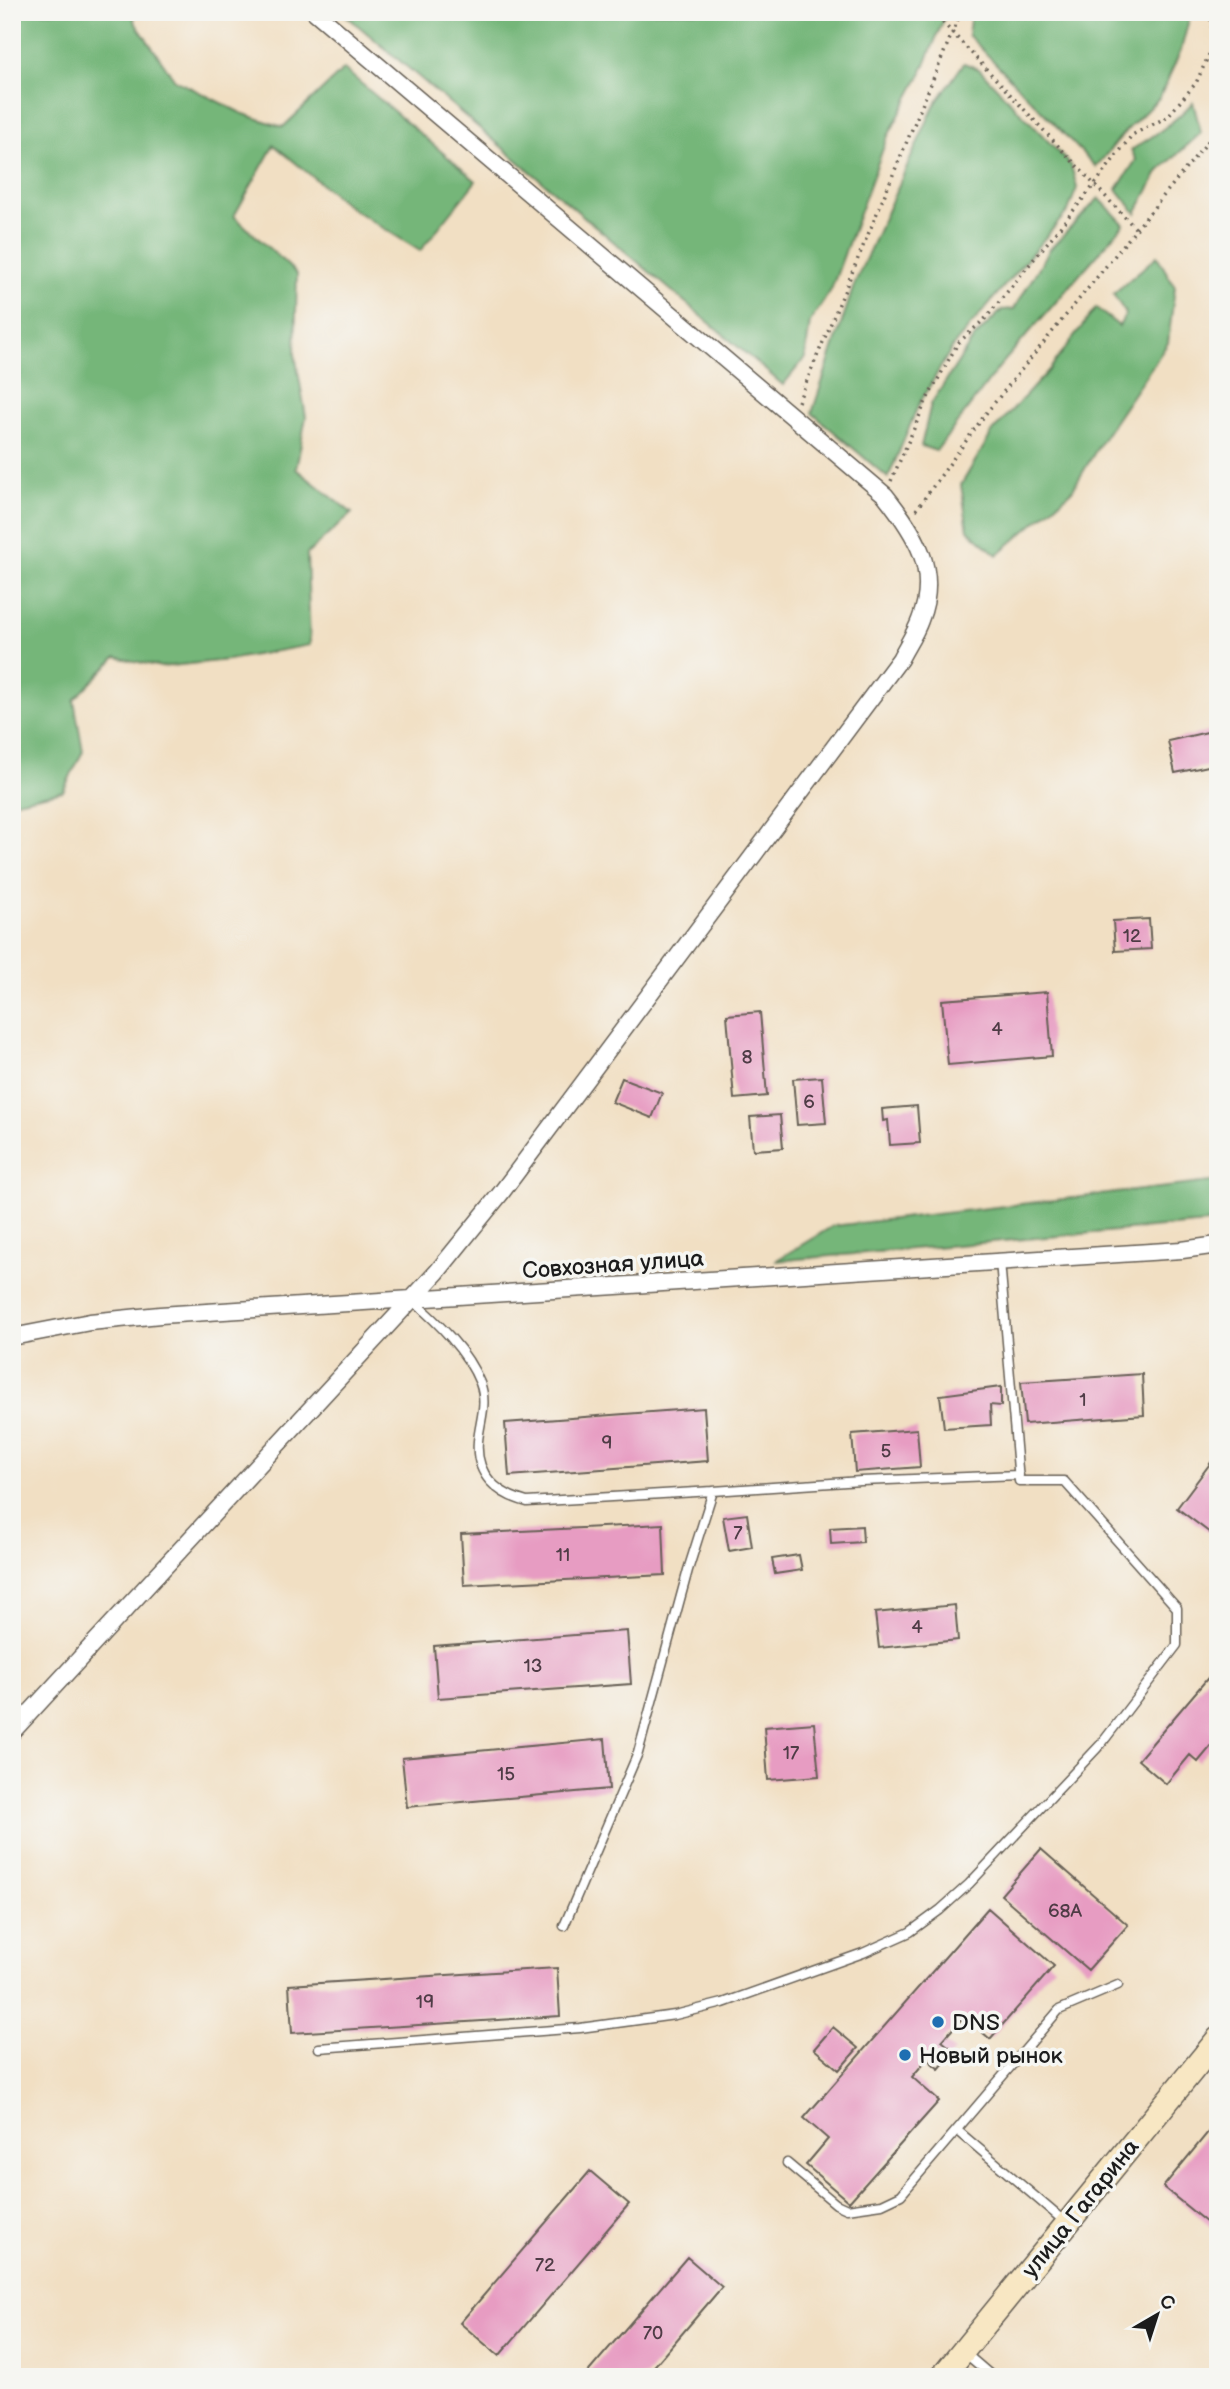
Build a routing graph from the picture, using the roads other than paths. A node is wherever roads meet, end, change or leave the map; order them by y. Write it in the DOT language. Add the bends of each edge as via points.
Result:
graph roads {
  1 [pos="314,12"];
  2 [pos="1218,1245"];
  3 [pos="1000,1261"];
  4 [pos="411,1299"];
  5 [pos="12,1337"];
  6 [pos="1019,1475"];
  7 [pos="713,1491"];
  8 [pos="12,1732"];
  9 [pos="564,1926"];
  10 [pos="1118,1985"];
  11 [pos="1218,2039"];
  12 [pos="319,2048"];
  13 [pos="957,2130"];
  14 [pos="786,2163"];
  15 [pos="1067,2224"];
  16 [pos="963,2351"];
  17 [pos="942,2377"];
  18 [pos="993,2377"];
  1 -- 4 [label="street" via="885,495 924,556 927,591 920,620 900,659 501,1193"];
  2 -- 3 [label="street, Совхозная улица"];
  3 -- 4 [label="street, Совхозная улица"];
  3 -- 6 [label="lane"];
  4 -- 5 [label="street, Совхозная улица" via="160,1315"];
  4 -- 7 [label="lane" via="436,1322 479,1380 484,1396 480,1461 501,1492 527,1502"];
  4 -- 8 [label="street"];
  6 -- 7 [label="lane"];
  6 -- 12 [label="lane" via="1019,1481 1064,1481 1177,1608 1177,1645 1102,1743 940,1910 910,1932 863,1953 723,2003 675,2015 580,2028"];
  7 -- 9 [label="lane" via="638,1752"];
  10 -- 13 [label="lane" via="1059,2010"];
  11 -- 15 [label="street, улица Гагарина"];
  13 -- 14 [label="lane" via="901,2195 882,2204 847,2208 836,2204"];
  13 -- 15 [label="lane"];
  15 -- 16 [label="street, улица Гагарина"];
  16 -- 17 [label="street, улица Гагарина"];
  16 -- 18 [label="lane"];
}
